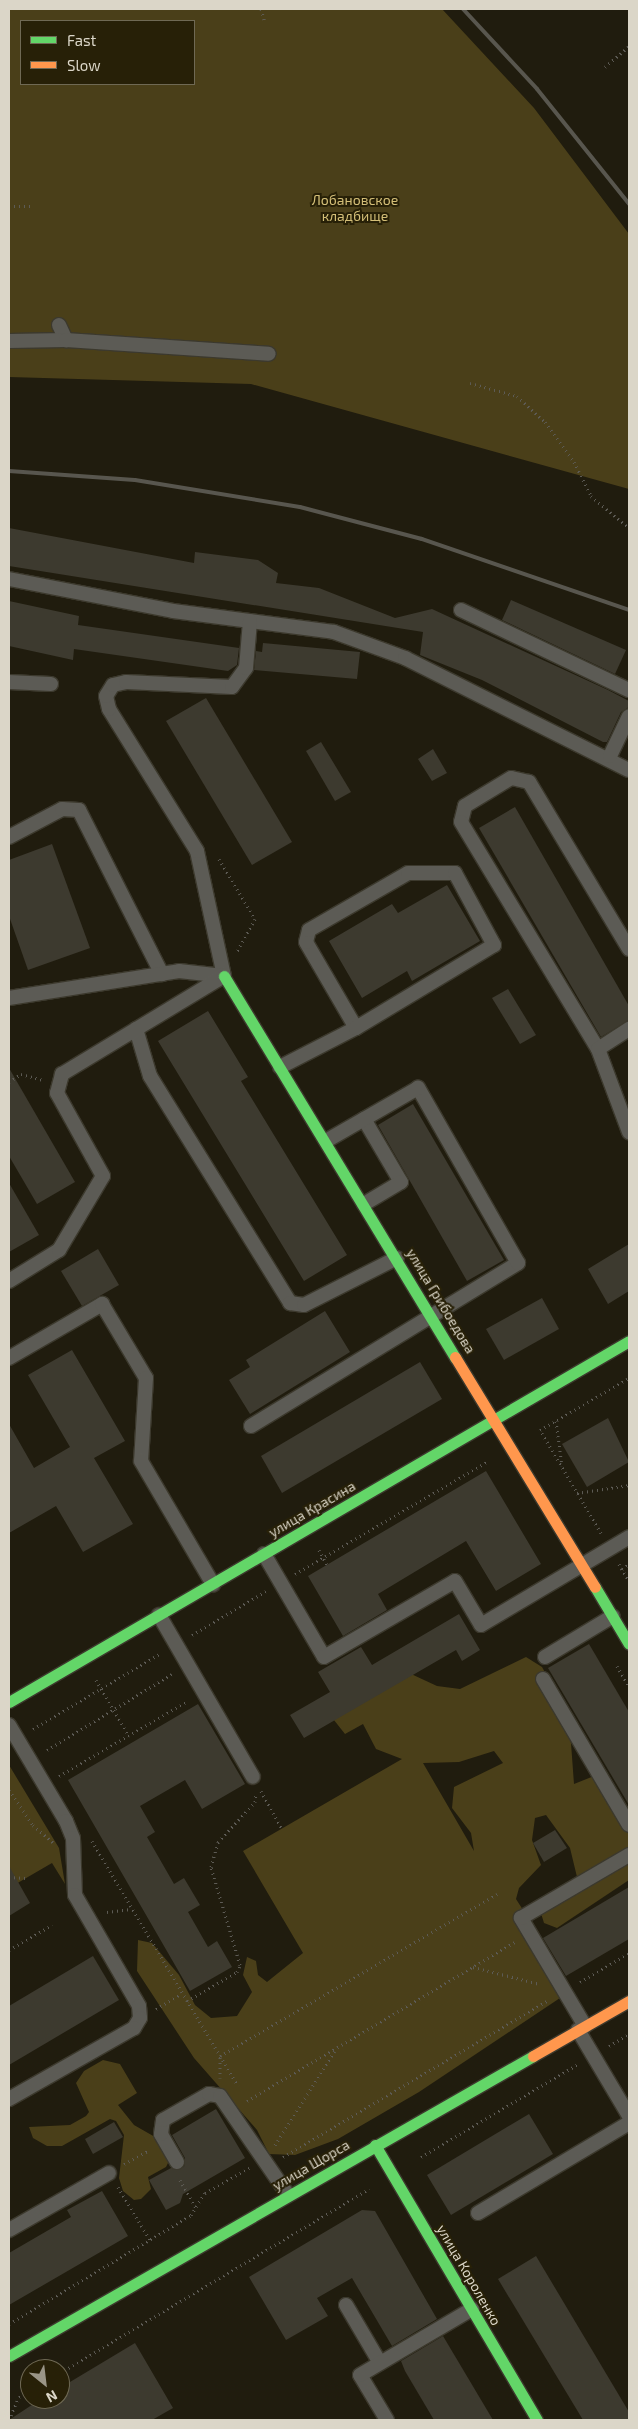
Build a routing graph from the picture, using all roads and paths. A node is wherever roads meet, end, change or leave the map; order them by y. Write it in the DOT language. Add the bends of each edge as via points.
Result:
graph roads {
  1 [pos="261,9"];
  2 [pos="266,22"];
  3 [pos="629,46"];
  4 [pos="605,68"];
  5 [pos="9,206"];
  6 [pos="32,206"];
  7 [pos="58,325"];
  8 [pos="66,340"];
  9 [pos="9,341"];
  10 [pos="269,354"];
  11 [pos="470,383"];
  12 [pos="629,528"];
  13 [pos="9,579"];
  14 [pos="461,610"];
  15 [pos="250,621"];
  16 [pos="9,682"];
  17 [pos="51,684"];
  18 [pos="629,690"];
  19 [pos="629,716"];
  20 [pos="610,756"];
  21 [pos="629,770"];
  22 [pos="9,837"];
  23 [pos="629,949"];
  24 [pos="162,974"];
  25 [pos="224,976"];
  26 [pos="9,998"];
  27 [pos="356,1028"];
  28 [pos="136,1029"];
  29 [pos="629,1030"];
  30 [pos="598,1048"];
  31 [pos="280,1067"];
  32 [pos="9,1082"];
  33 [pos="56,1084"];
  34 [pos="364,1119"];
  35 [pos="629,1132"];
  36 [pos="326,1141"];
  37 [pos="364,1204"];
  38 [pos="396,1258"];
  39 [pos="9,1281"];
  40 [pos="432,1315"];
  41 [pos="629,1341"];
  42 [pos="9,1358"];
  43 [pos="629,1378"];
  44 [pos="496,1420"];
  45 [pos="556,1421"];
  46 [pos="251,1426"];
  47 [pos="496,1456"];
  48 [pos="562,1469"];
  49 [pos="629,1485"];
  50 [pos="577,1493"];
  51 [pos="629,1537"];
  52 [pos="610,1549"];
  53 [pos="264,1554"];
  54 [pos="629,1564"];
  55 [pos="582,1565"];
  56 [pos="622,1568"];
  57 [pos="629,1581"];
  58 [pos="281,1583"];
  59 [pos="213,1584"];
  60 [pos="159,1615"];
  61 [pos="613,1616"];
  62 [pos="176,1644"];
  63 [pos="629,1644"];
  64 [pos="545,1657"];
  65 [pos="187,1664"];
  66 [pos="93,1674"];
  67 [pos="543,1678"];
  68 [pos="101,1689"];
  69 [pos="204,1692"];
  70 [pos="9,1702"];
  71 [pos="113,1708"];
  72 [pos="9,1725"];
  73 [pos="129,1736"];
  74 [pos="33,1739"];
  75 [pos="38,1747"];
  76 [pos="42,1755"];
  77 [pos="50,1755"];
  78 [pos="58,1768"];
  79 [pos="51,1771"];
  80 [pos="62,1775"];
  81 [pos="253,1777"];
  82 [pos="56,1778"];
  83 [pos="60,1787"];
  84 [pos="9,1790"];
  85 [pos="629,1825"];
  86 [pos="282,1829"];
  87 [pos="89,1836"];
  88 [pos="629,1855"];
  89 [pos="75,1862"];
  90 [pos="9,1876"];
  91 [pos="26,1878"];
  92 [pos="497,1894"];
  93 [pos="131,1909"];
  94 [pos="86,1915"];
  95 [pos="52,1925"];
  96 [pos="530,1933"];
  97 [pos="9,1950"];
  98 [pos="629,1953"];
  99 [pos="473,1967"];
  100 [pos="564,1991"];
  101 [pos="181,1994"];
  102 [pos="187,2001"];
  103 [pos="629,2001"];
  104 [pos="140,2018"];
  105 [pos="582,2028"];
  106 [pos="629,2034"];
  107 [pos="336,2048"];
  108 [pos="593,2055"];
  109 [pos="220,2056"];
  110 [pos="220,2096"];
  111 [pos="9,2099"];
  112 [pos="247,2101"];
  113 [pos="251,2109"];
  114 [pos="629,2116"];
  115 [pos="629,2123"];
  116 [pos="164,2140"];
  117 [pos="269,2140"];
  118 [pos="375,2146"];
  119 [pos="273,2147"];
  120 [pos="422,2157"];
  121 [pos="274,2161"];
  122 [pos="177,2162"];
  123 [pos="109,2173"];
  124 [pos="368,2189"];
  125 [pos="288,2195"];
  126 [pos="478,2213"];
  127 [pos="9,2230"];
  128 [pos="150,2240"];
  129 [pos="346,2305"];
  130 [pos="472,2309"];
  131 [pos="9,2324"];
  132 [pos="9,2356"];
  133 [pos="380,2363"];
  134 [pos="70,2367"];
  135 [pos="20,2396"];
  136 [pos="9,2420"];
  137 [pos="387,2420"];
  138 [pos="537,2420"];
  1 -- 2 [label="path"];
  3 -- 4 [label="path"];
  5 -- 6 [label="path"];
  7 -- 8 [label="lane"];
  8 -- 9 [label="lane"];
  8 -- 10 [label="lane"];
  11 -- 12 [label="path" via="517,396 545,422 574,462 591,496"];
  13 -- 15 [label="lane" via="173,611"];
  14 -- 18 [label="lane"];
  15 -- 20 [label="lane" via="334,632 405,658"];
  15 -- 25 [label="lane" via="246,668 232,687 126,682 113,685 106,696 109,709 196,851"];
  16 -- 17 [label="lane"];
  19 -- 20 [label="lane"];
  20 -- 21 [label="lane"];
  22 -- 24 [label="lane" via="62,809 79,810"];
  23 -- 30 [label="lane" via="529,782 511,778 464,806 461,822"];
  24 -- 25 [label="lane"];
  24 -- 26 [label="lane"];
  25 -- 28 [label="lane"];
  25 -- 31 [label="street, улица Грибоедова"];
  27 -- 27 [label="lane" via="306,942 309,930 408,873 455,874 494,945"];
  27 -- 31 [label="lane"];
  28 -- 33 [label="lane" via="62,1074"];
  28 -- 38 [label="lane" via="150,1076 290,1303 304,1305"];
  29 -- 30 [label="lane"];
  30 -- 35 [label="lane"];
  31 -- 36 [label="street, улица Грибоедова"];
  32 -- 33 [label="path" via="21,1074"];
  33 -- 39 [label="lane" via="104,1176 59,1250"];
  34 -- 36 [label="lane"];
  34 -- 37 [label="lane" via="401,1182"];
  34 -- 40 [label="lane" via="418,1088 516,1258 515,1267"];
  36 -- 37 [label="street, улица Грибоедова"];
  37 -- 38 [label="street, улица Грибоедова"];
  38 -- 40 [label="street, улица Грибоедова"];
  40 -- 44 [label="street, улица Грибоедова"];
  40 -- 46 [label="lane"];
  41 -- 44 [label="street, улица Красина"];
  42 -- 59 [label="lane" via="102,1304 146,1378 141,1461"];
  43 -- 45 [label="path"];
  44 -- 53 [label="street, улица Красина"];
  44 -- 55 [label="street, улица Грибоедова"];
  45 -- 48 [label="path"];
  45 -- 48 [label="path" via="540,1430"];
  47 -- 58 [label="path"];
  48 -- 50 [label="path"];
  49 -- 50 [label="path"];
  50 -- 52 [label="path"];
  51 -- 52 [label="lane"];
  52 -- 55 [label="lane"];
  52 -- 56 [label="path"];
  53 -- 58 [label="lane"];
  53 -- 59 [label="street, улица Красина"];
  54 -- 56 [label="path"];
  55 -- 58 [label="lane" via="481,1625 454,1581 324,1657"];
  55 -- 61 [label="street, улица Грибоедова"];
  56 -- 57 [label="path"];
  58 -- 62 [label="path"];
  59 -- 60 [label="street, улица Красина"];
  60 -- 62 [label="lane"];
  60 -- 70 [label="street, улица Красина"];
  61 -- 63 [label="street, улица Грибоедова"];
  61 -- 64 [label="lane"];
  62 -- 65 [label="lane"];
  62 -- 68 [label="path"];
  65 -- 69 [label="lane"];
  65 -- 71 [label="path"];
  66 -- 68 [label="path"];
  67 -- 85 [label="lane"];
  68 -- 71 [label="path"];
  68 -- 74 [label="path" via="28,1732"];
  69 -- 73 [label="path"];
  69 -- 81 [label="lane"];
  71 -- 73 [label="path"];
  71 -- 77 [label="path" via="46,1748"];
  72 -- 89 [label="lane" via="66,1821"];
  73 -- 80 [label="path"];
  75 -- 76 [label="path"];
  78 -- 80 [label="path"];
  79 -- 82 [label="path"];
  80 -- 82 [label="path"];
  81 -- 86 [label="path"];
  81 -- 102 [label="path" via="255,1802 218,1842 211,1867 240,1965 238,1972"];
  82 -- 83 [label="path"];
  84 -- 89 [label="path" via="33,1825"];
  87 -- 93 [label="path"];
  88 -- 96 [label="lane" via="521,1918"];
  89 -- 94 [label="lane" via="75,1894"];
  90 -- 91 [label="path"];
  92 -- 109 [label="path"];
  93 -- 94 [label="path"];
  93 -- 101 [label="path"];
  94 -- 104 [label="lane" via="140,2006"];
  95 -- 97 [label="path"];
  96 -- 99 [label="path"];
  96 -- 100 [label="lane"];
  98 -- 100 [label="path"];
  99 -- 100 [label="path"];
  99 -- 107 [label="path"];
  100 -- 105 [label="lane"];
  100 -- 121 [label="path"];
  101 -- 102 [label="path"];
  101 -- 104 [label="path"];
  102 -- 109 [label="path"];
  103 -- 105 [label="street, улица Щорса"];
  104 -- 111 [label="lane" via="134,2028"];
  105 -- 108 [label="lane"];
  105 -- 118 [label="street, улица Щорса"];
  106 -- 108 [label="path"];
  107 -- 112 [label="path"];
  107 -- 119 [label="path"];
  108 -- 114 [label="lane"];
  108 -- 120 [label="path"];
  109 -- 110 [label="path"];
  109 -- 112 [label="path"];
  110 -- 116 [label="lane" via="209,2094 163,2120"];
  110 -- 121 [label="lane"];
  112 -- 113 [label="path"];
  115 -- 126 [label="lane"];
  116 -- 122 [label="lane"];
  116 -- 123 [label="path"];
  117 -- 119 [label="path"];
  118 -- 125 [label="street, улица Щорса"];
  118 -- 130 [label="street, улица Короленко"];
  119 -- 121 [label="path"];
  121 -- 125 [label="lane"];
  121 -- 128 [label="path" via="244,2169 205,2193 191,2215"];
  123 -- 127 [label="lane"];
  123 -- 128 [label="path"];
  124 -- 134 [label="path"];
  125 -- 132 [label="street, улица Щорса"];
  128 -- 131 [label="path"];
  129 -- 133 [label="lane"];
  130 -- 133 [label="lane"];
  130 -- 138 [label="street, улица Короленко"];
  133 -- 137 [label="lane" via="360,2375"];
  135 -- 136 [label="path"];
}
